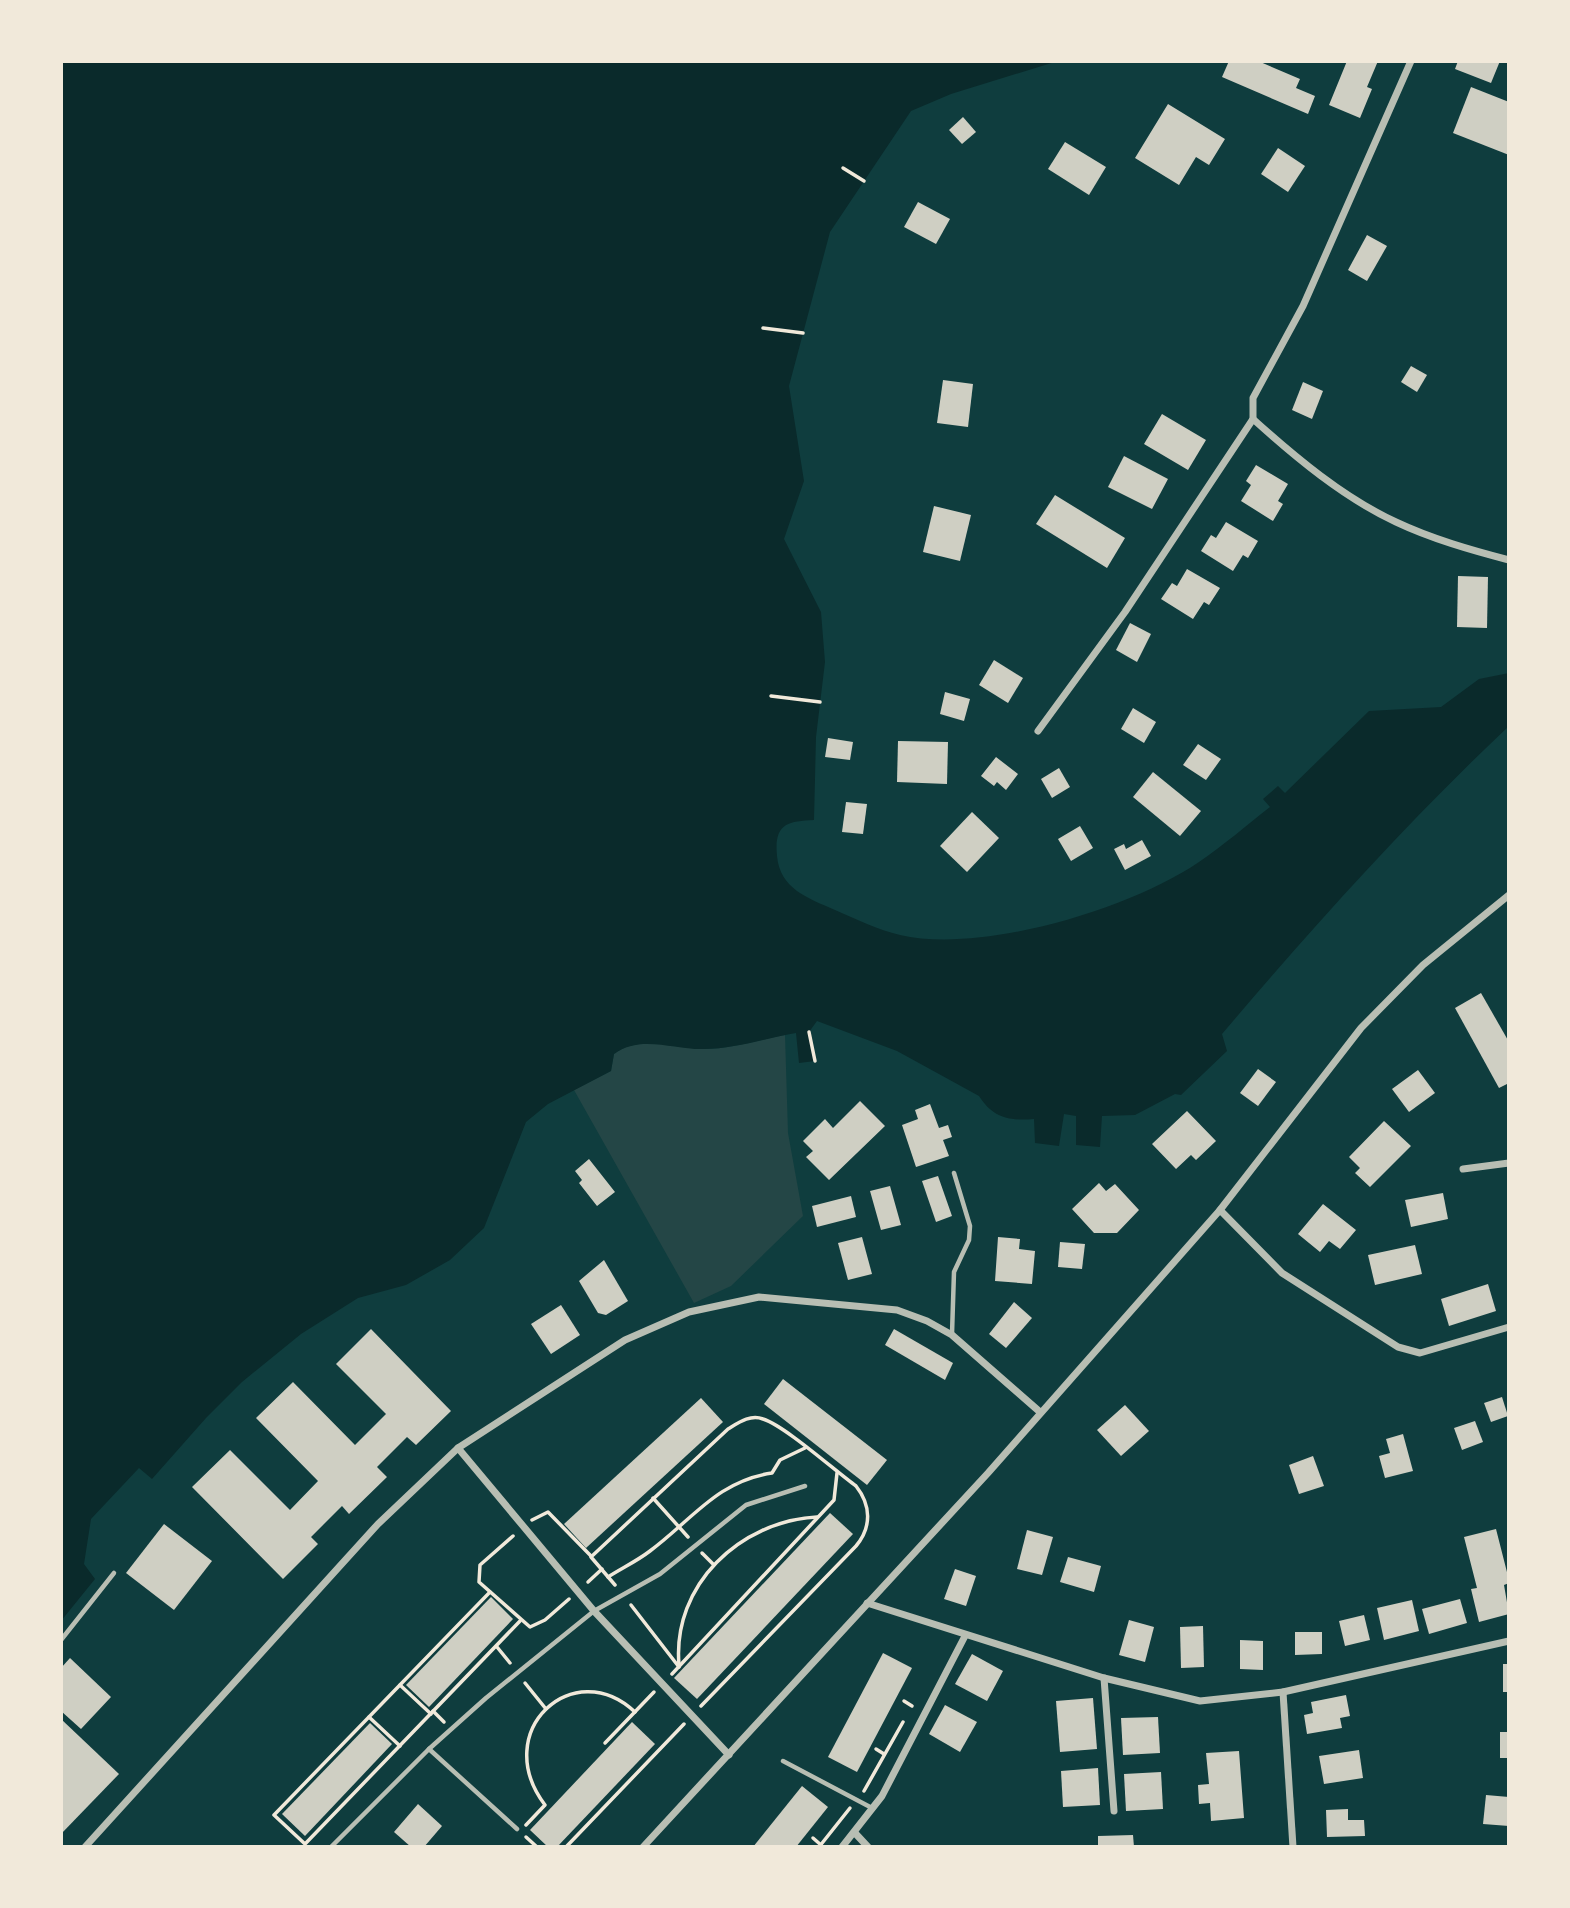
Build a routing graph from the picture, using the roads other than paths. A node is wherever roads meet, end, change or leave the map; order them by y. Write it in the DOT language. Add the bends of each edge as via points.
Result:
graph roads {
  1 [pos="1411,61"];
  2 [pos="1253,419"];
  3 [pos="1509,560"];
  4 [pos="1038,731"];
  5 [pos="1509,895"];
  6 [pos="1509,1163"];
  7 [pos="1463,1169"];
  8 [pos="954,1173"];
  9 [pos="1220,1210"];
  10 [pos="1509,1327"];
  11 [pos="952,1335"];
  12 [pos="1040,1412"];
  13 [pos="458,1448"];
  14 [pos="805,1486"];
  15 [pos="114,1573"];
  16 [pos="867,1603"];
  17 [pos="594,1611"];
  18 [pos="965,1636"];
  19 [pos="61,1640"];
  20 [pos="1509,1641"];
  21 [pos="1104,1678"];
  22 [pos="1283,1692"];
  23 [pos="429,1749"];
  24 [pos="729,1755"];
  25 [pos="783,1761"];
  26 [pos="873,1808"];
  27 [pos="1114,1811"];
  28 [pos="517,1829"];
  29 [pos="855,1833"];
  30 [pos="85,1847"];
  31 [pos="331,1847"];
  32 [pos="643,1847"];
  33 [pos="842,1847"];
  34 [pos="868,1847"];
  35 [pos="1293,1847"];
  1 -- 2 [label="street" via="1303,306 1253,398"];
  2 -- 3 [label="street" via="1301,462 1395,522"];
  2 -- 4 [label="street" via="1125,612"];
  5 -- 9 [label="street" via="1423,965 1361,1028"];
  6 -- 7 [label="street"];
  8 -- 11 [label="lane" via="970,1226 969,1240 954,1272"];
  9 -- 10 [label="street" via="1282,1273 1398,1347 1420,1353"];
  9 -- 12 [label="street"];
  11 -- 12 [label="street"];
  11 -- 13 [label="street" via="897,1310 759,1297 727,1301 625,1340"];
  12 -- 16 [label="street"];
  13 -- 17 [label="street"];
  13 -- 30 [label="street" via="378,1524"];
  14 -- 17 [label="lane" via="746,1505 660,1574"];
  15 -- 19 [label="lane"];
  16 -- 18 [label="street"];
  16 -- 24 [label="street"];
  17 -- 23 [label="lane" via="525,1664"];
  17 -- 24 [label="street"];
  18 -- 21 [label="street"];
  18 -- 26 [label="street" via="915,1738"];
  20 -- 22 [label="street"];
  21 -- 22 [label="street" via="1200,1701"];
  21 -- 27 [label="street"];
  22 -- 35 [label="street"];
  23 -- 28 [label="lane"];
  23 -- 31 [label="lane"];
  24 -- 32 [label="street"];
  25 -- 26 [label="lane"];
  26 -- 29 [label="street"];
  29 -- 33 [label="street"];
  29 -- 34 [label="street"];
}
